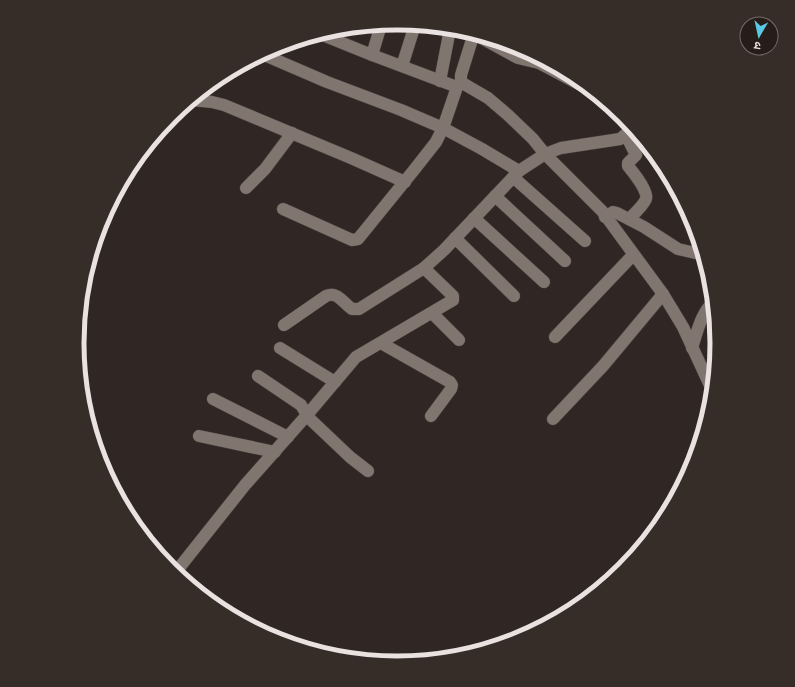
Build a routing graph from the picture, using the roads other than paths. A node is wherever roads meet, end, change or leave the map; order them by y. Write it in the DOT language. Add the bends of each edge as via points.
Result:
graph roads {
  1 [pos="379,31"];
  2 [pos="413,31"];
  3 [pos="449,35"];
  4 [pos="337,36"];
  5 [pos="472,39"];
  6 [pos="496,46"];
  7 [pos="372,55"];
  8 [pos="270,57"];
  9 [pos="537,62"];
  10 [pos="402,66"];
  11 [pos="440,81"];
  12 [pos="459,84"];
  13 [pos="200,101"];
  14 [pos="443,128"];
  15 [pos="629,132"];
  16 [pos="292,133"];
  17 [pos="631,135"];
  18 [pos="545,154"];
  19 [pos="516,174"];
  20 [pos="405,182"];
  21 [pos="246,188"];
  22 [pos="495,196"];
  23 [pos="283,209"];
  24 [pos="605,216"];
  25 [pos="474,218"];
  26 [pos="629,219"];
  27 [pos="455,238"];
  28 [pos="585,240"];
  29 [pos="697,253"];
  30 [pos="633,255"];
  31 [pos="565,261"];
  32 [pos="424,268"];
  33 [pos="544,282"];
  34 [pos="663,294"];
  35 [pos="514,296"];
  36 [pos="709,309"];
  37 [pos="432,313"];
  38 [pos="284,325"];
  39 [pos="555,337"];
  40 [pos="459,340"];
  41 [pos="381,343"];
  42 [pos="280,348"];
  43 [pos="692,348"];
  44 [pos="258,376"];
  45 [pos="335,382"];
  46 [pos="708,382"];
  47 [pos="213,399"];
  48 [pos="307,415"];
  49 [pos="431,416"];
  50 [pos="553,419"];
  51 [pos="199,436"];
  52 [pos="288,437"];
  53 [pos="275,452"];
  54 [pos="368,471"];
  55 [pos="179,568"];
  1 -- 7 [label="street"];
  2 -- 10 [label="street"];
  3 -- 11 [label="street"];
  4 -- 7 [label="street"];
  5 -- 12 [label="street"];
  6 -- 9 [label="street" via="513,56"];
  7 -- 10 [label="street"];
  8 -- 14 [label="street"];
  10 -- 11 [label="street"];
  11 -- 12 [label="street"];
  12 -- 14 [label="street"];
  12 -- 18 [label="street" via="464,84 496,104"];
  13 -- 16 [label="street" via="219,103"];
  14 -- 19 [label="street" via="482,148"];
  14 -- 20 [label="street" via="436,142"];
  15 -- 18 [label="street" via="620,139 561,148"];
  16 -- 20 [label="street"];
  16 -- 21 [label="street" via="265,169"];
  17 -- 26 [label="street" via="636,155 628,162 628,166 642,185 646,196 645,201"];
  18 -- 19 [label="street"];
  18 -- 24 [label="street"];
  19 -- 22 [label="street"];
  19 -- 28 [label="street"];
  20 -- 23 [label="street" via="355,240"];
  22 -- 25 [label="street"];
  22 -- 31 [label="street"];
  24 -- 26 [label="street" via="615,212"];
  24 -- 30 [label="street"];
  25 -- 27 [label="street"];
  25 -- 33 [label="street"];
  26 -- 29 [label="street" via="678,249"];
  27 -- 32 [label="street"];
  27 -- 35 [label="street"];
  30 -- 34 [label="street"];
  30 -- 39 [label="street"];
  32 -- 37 [label="street" via="454,298"];
  32 -- 38 [label="street" via="359,309 352,309 332,294"];
  34 -- 43 [label="street" via="683,327"];
  34 -- 50 [label="street" via="603,366"];
  36 -- 43 [label="street"];
  37 -- 40 [label="street"];
  37 -- 41 [label="street"];
  41 -- 45 [label="street" via="356,357"];
  41 -- 49 [label="street" via="450,382 451,389"];
  42 -- 45 [label="street"];
  43 -- 46 [label="street"];
  44 -- 48 [label="street" via="302,405"];
  45 -- 48 [label="street"];
  47 -- 52 [label="street"];
  48 -- 52 [label="street"];
  48 -- 54 [label="street"];
  51 -- 53 [label="street"];
  52 -- 53 [label="street"];
  53 -- 55 [label="street" via="245,485"];
}
